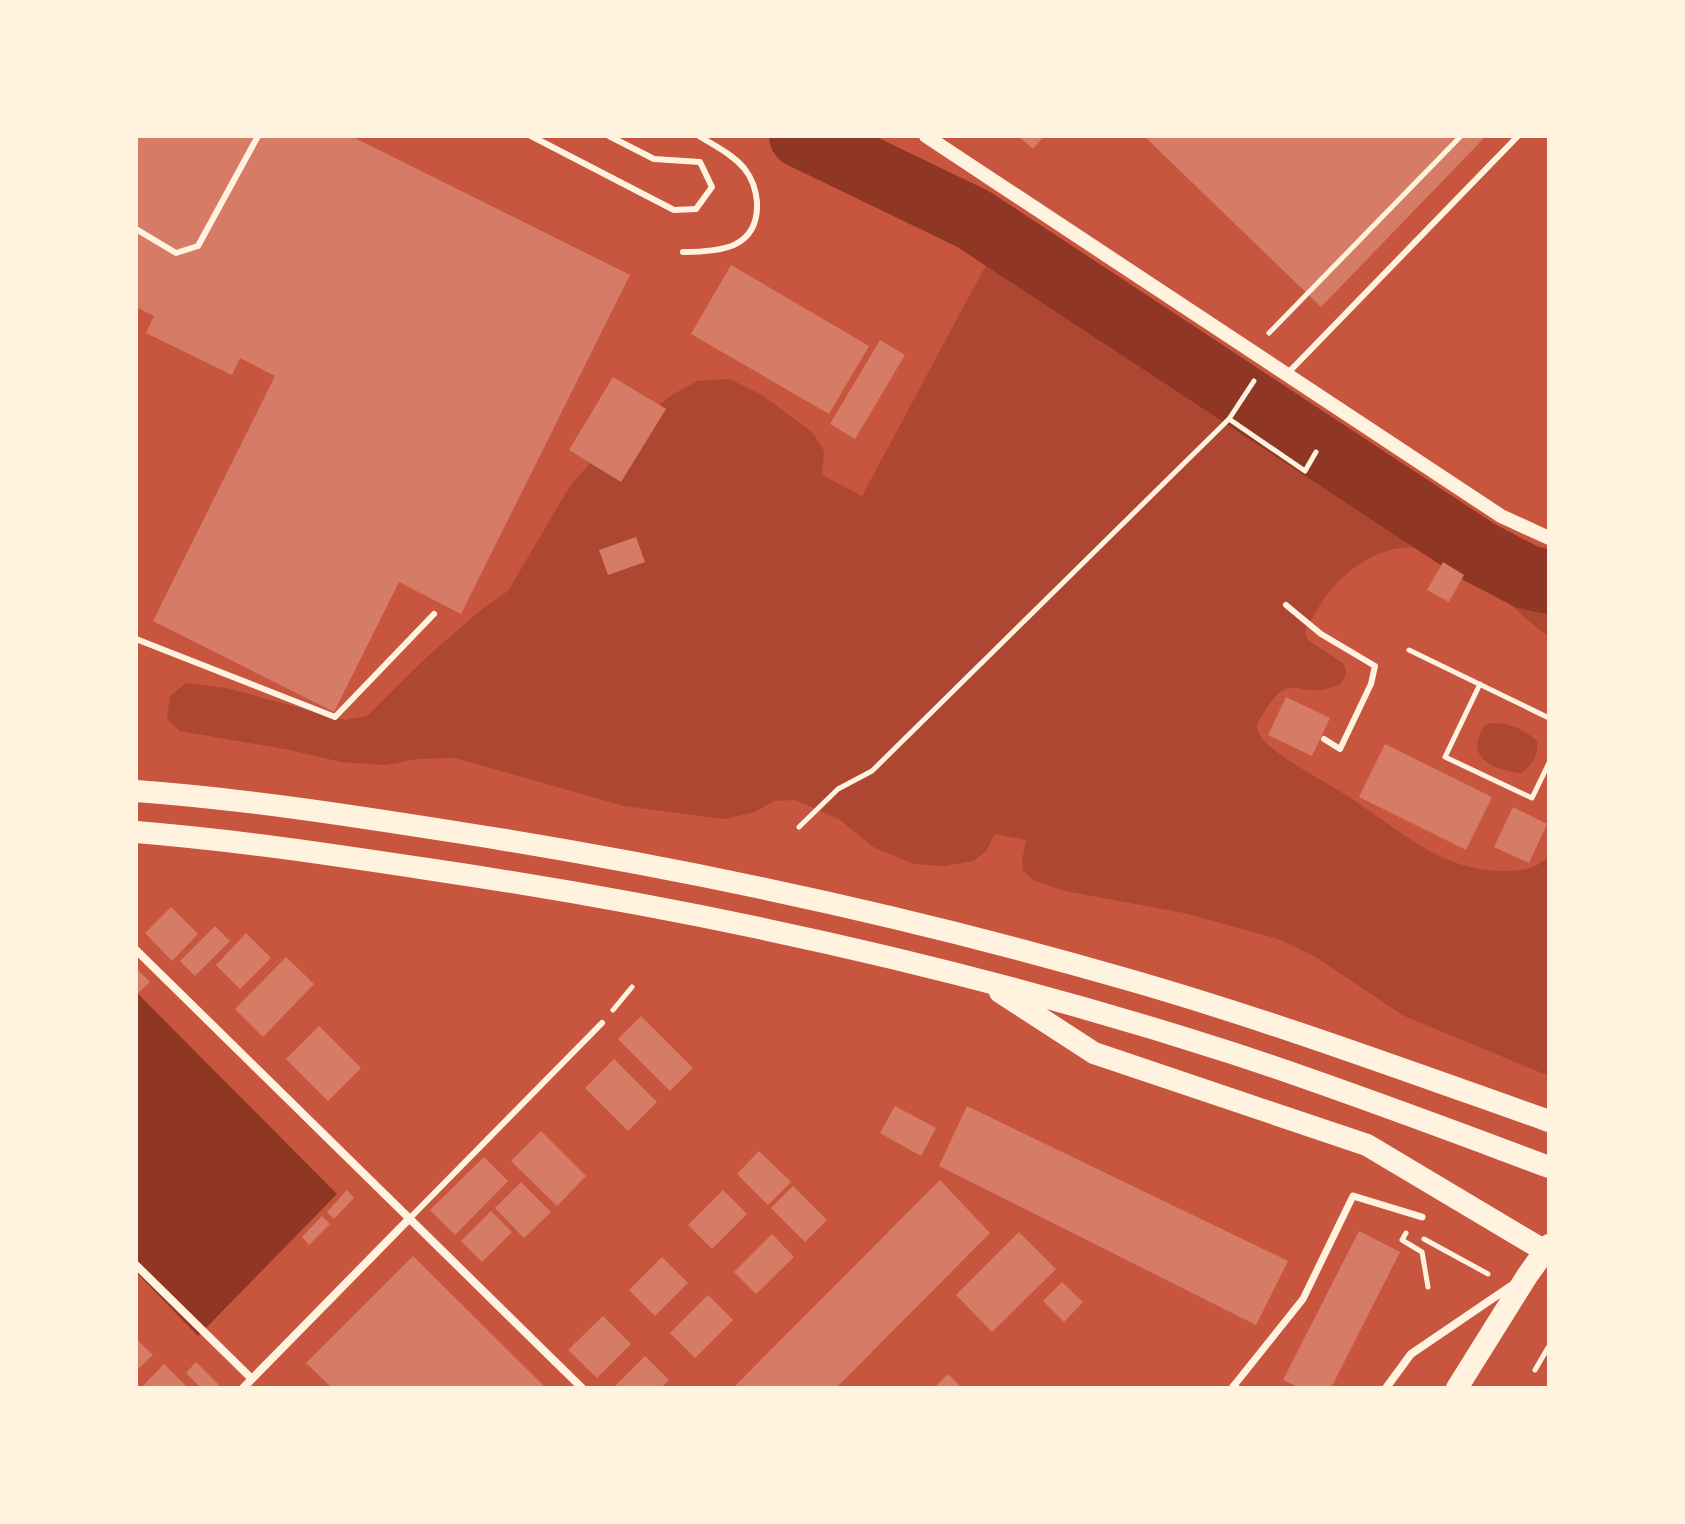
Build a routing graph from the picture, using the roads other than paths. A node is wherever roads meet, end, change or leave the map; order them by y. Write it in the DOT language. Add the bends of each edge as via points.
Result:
graph roads {
  1 [pos="258,136"];
  2 [pos="531,136"];
  3 [pos="609,136"];
  4 [pos="699,136"];
  5 [pos="926,136"];
  6 [pos="1518,136"];
  7 [pos="136,229"];
  8 [pos="683,252"];
  9 [pos="1285,376"];
  10 [pos="1549,538"];
  11 [pos="1286,605"];
  12 [pos="434,614"];
  13 [pos="136,639"];
  14 [pos="1324,739"];
  15 [pos="136,791"];
  16 [pos="136,832"];
  17 [pos="136,950"];
  18 [pos="981,979"];
  19 [pos="602,1023"];
  20 [pos="1549,1121"];
  21 [pos="1544,1165"];
  22 [pos="1422,1217"];
  23 [pos="409,1219"];
  24 [pos="1548,1250"];
  25 [pos="136,1265"];
  26 [pos="1527,1276"];
  27 [pos="252,1379"];
  28 [pos="1234,1387"];
  29 [pos="243,1388"];
  30 [pos="582,1388"];
  31 [pos="1386,1388"];
  32 [pos="1457,1388"];
  1 -- 7 [label="lane" via="198,246 176,253"];
  2 -- 3 [label="lane" via="674,210 696,209 712,187 700,162 654,159"];
  4 -- 8 [label="lane" via="746,170 756,190 757,219 744,241 715,252"];
  5 -- 9 [label="street"];
  6 -- 9 [label="lane"];
  9 -- 10 [label="street" via="1501,516"];
  11 -- 14 [label="lane" via="1321,634 1375,666 1340,749"];
  12 -- 13 [label="lane" via="335,717"];
  15 -- 20 [label="highway" via="367,818 561,849 874,912 1121,977"];
  16 -- 18 [label="highway" via="544,886"];
  17 -- 23 [label="street"];
  18 -- 21 [label="highway" via="1231,1053"];
  18 -- 24 [label="highway" via="1094,1053 1367,1145"];
  19 -- 23 [label="lane"];
  22 -- 28 [label="street" via="1353,1196 1303,1299"];
  23 -- 27 [label="street"];
  23 -- 30 [label="street"];
  24 -- 26 [label="highway"];
  25 -- 27 [label="street"];
  26 -- 31 [label="street" via="1411,1354"];
  26 -- 32 [label="highway"];
  27 -- 29 [label="street"];
}
